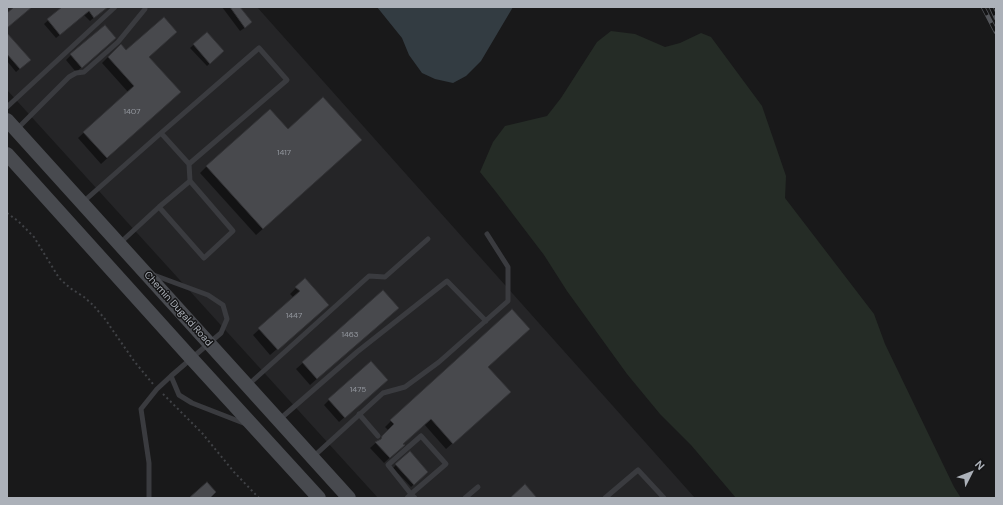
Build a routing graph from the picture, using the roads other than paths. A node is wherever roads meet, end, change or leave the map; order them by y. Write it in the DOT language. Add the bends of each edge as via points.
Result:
graph roads {
  1 [pos="115,7"];
  2 [pos="145,9"];
  3 [pos="7,107"];
  4 [pos="12,125"];
  5 [pos="161,133"];
  6 [pos="7,154"];
  7 [pos="189,164"];
  8 [pos="190,181"];
  9 [pos="82,203"];
  10 [pos="159,207"];
  11 [pos="488,234"];
  12 [pos="428,239"];
  13 [pos="119,244"];
  14 [pos="144,271"];
  15 [pos="486,321"];
  16 [pos="209,343"];
  17 [pos="191,358"];
  18 [pos="171,376"];
  19 [pos="247,386"];
  20 [pos="359,414"];
  21 [pos="279,420"];
  22 [pos="254,427"];
  23 [pos="378,436"];
  24 [pos="312,457"];
  25 [pos="478,487"];
  26 [pos="413,496"];
  27 [pos="149,498"];
  28 [pos="319,498"];
  29 [pos="349,498"];
  30 [pos="407,498"];
  31 [pos="465,498"];
  32 [pos="605,498"];
  33 [pos="664,498"];
  1 -- 3 [label="lane"];
  2 -- 4 [label="lane" via="118,42 84,72 69,77"];
  4 -- 9 [label="main road, Chemin Dugald Road"];
  5 -- 7 [label="lane"];
  5 -- 7 [label="lane" via="259,48 287,80"];
  5 -- 9 [label="lane"];
  6 -- 17 [label="main road"];
  7 -- 8 [label="lane"];
  8 -- 10 [label="lane"];
  8 -- 10 [label="lane" via="233,231 204,258"];
  9 -- 13 [label="main road, Chemin Dugald Road"];
  10 -- 13 [label="lane"];
  11 -- 15 [label="lane" via="508,267 508,301"];
  12 -- 19 [label="lane" via="386,277 369,276"];
  13 -- 14 [label="main road, Chemin Dugald Road"];
  14 -- 16 [label="main road, Chemin Dugald Road"];
  14 -- 16 [label="lane" via="208,294 223,305 227,319 221,333"];
  15 -- 20 [label="lane" via="433,367 405,387 383,393"];
  15 -- 21 [label="lane" via="447,281 357,352"];
  16 -- 17 [label="lane"];
  16 -- 19 [label="main road, Chemin Dugald Road"];
  17 -- 18 [label="lane"];
  17 -- 22 [label="main road"];
  18 -- 22 [label="lane" via="180,395 192,403"];
  18 -- 27 [label="lane" via="141,409 149,463"];
  19 -- 21 [label="main road, Chemin Dugald Road"];
  20 -- 23 [label="lane"];
  20 -- 24 [label="lane"];
  21 -- 24 [label="main road, Chemin Dugald Road"];
  22 -- 28 [label="main road"];
  24 -- 29 [label="main road, Chemin Dugald Road"];
  25 -- 31 [label="lane"];
  26 -- 26 [label="lane" via="446,464 421,436 388,465"];
  26 -- 30 [label="lane"];
  32 -- 33 [label="lane" via="638,470"];
}
